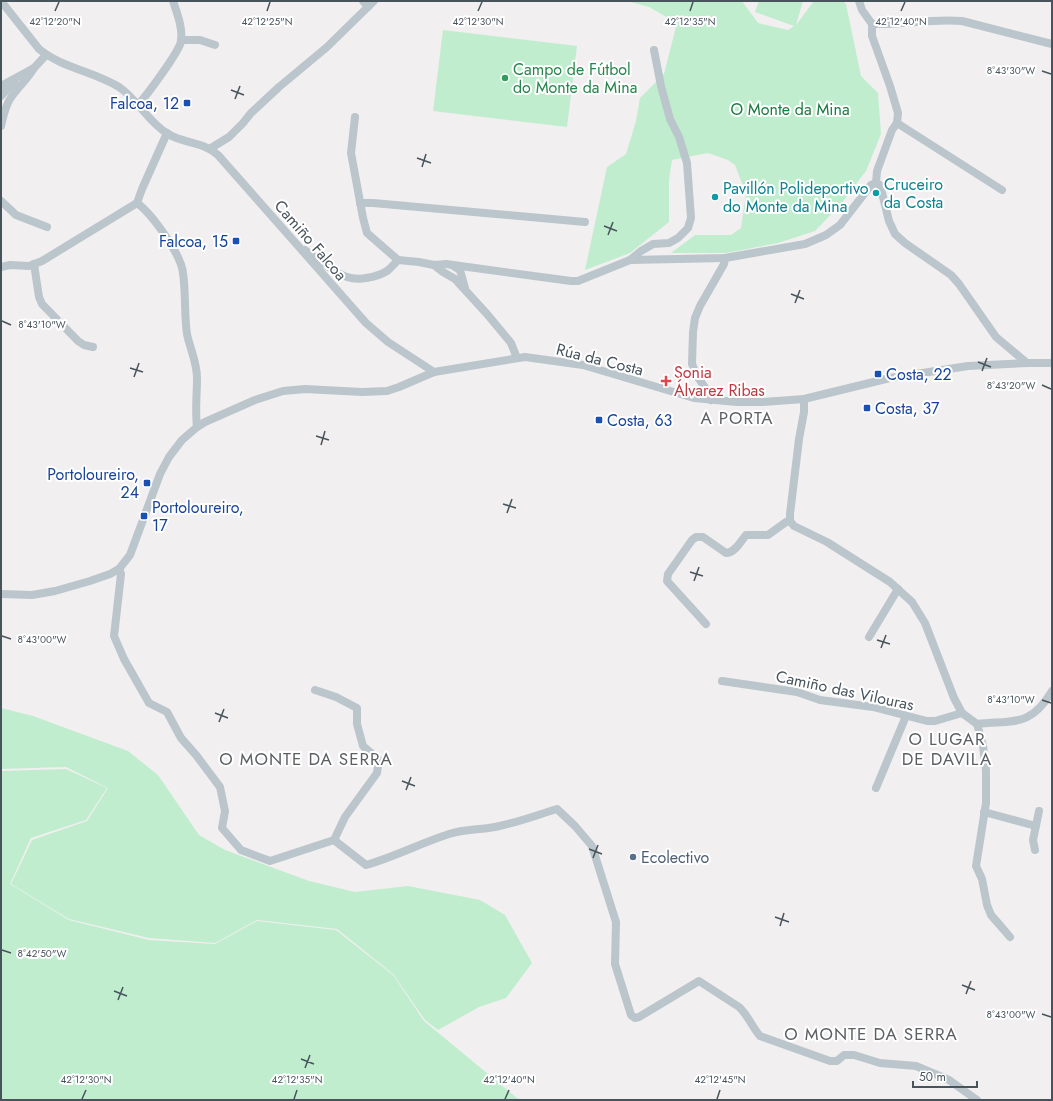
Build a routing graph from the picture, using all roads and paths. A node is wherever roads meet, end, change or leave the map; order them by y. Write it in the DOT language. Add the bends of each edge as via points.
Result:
graph roads {
  1 [pos="173,1"];
  2 [pos="374,1"];
  3 [pos="860,1"];
  4 [pos="365,4"];
  5 [pos="2,5"];
  6 [pos="872,24"];
  7 [pos="182,40"];
  8 [pos="1052,44"];
  9 [pos="215,45"];
  10 [pos="654,50"];
  11 [pos="46,55"];
  12 [pos="34,68"];
  13 [pos="19,76"];
  14 [pos="1,86"];
  15 [pos="1,96"];
  16 [pos="138,105"];
  17 [pos="355,117"];
  18 [pos="897,122"];
  19 [pos="1,126"];
  20 [pos="167,133"];
  21 [pos="210,148"];
  22 [pos="876,183"];
  23 [pos="1002,190"];
  24 [pos="1,201"];
  25 [pos="137,203"];
  26 [pos="360,203"];
  27 [pos="585,222"];
  28 [pos="47,227"];
  29 [pos="293,242"];
  30 [pos="725,258"];
  31 [pos="398,260"];
  32 [pos="630,260"];
  33 [pos="34,264"];
  34 [pos="452,264"];
  35 [pos="434,265"];
  36 [pos="1,267"];
  37 [pos="476,268"];
  38 [pos="458,277"];
  39 [pos="94,347"];
  40 [pos="517,358"];
  41 [pos="1027,363"];
  42 [pos="1052,363"];
  43 [pos="434,372"];
  44 [pos="804,399"];
  45 [pos="711,400"];
  46 [pos="197,427"];
  47 [pos="790,521"];
  48 [pos="119,569"];
  49 [pos="898,589"];
  50 [pos="1,594"];
  51 [pos="706,624"];
  52 [pos="869,638"];
  53 [pos="722,681"];
  54 [pos="315,690"];
  55 [pos="1052,692"];
  56 [pos="962,713"];
  57 [pos="906,716"];
  58 [pos="977,724"];
  59 [pos="876,788"];
  60 [pos="1039,811"];
  61 [pos="984,812"];
  62 [pos="1036,826"];
  63 [pos="334,840"];
  64 [pos="1035,850"];
  65 [pos="1010,938"];
  66 [pos="977,1100"];
  1 -- 7 [label="street"];
  2 -- 4 [label="street"];
  3 -- 6 [label="street" via="862,10"];
  4 -- 21 [label="street" via="327,47 251,112 229,138"];
  5 -- 11 [label="street"];
  6 -- 8 [label="street" via="962,21"];
  6 -- 18 [label="street" via="872,36 896,102"];
  7 -- 9 [label="street" via="200,40"];
  7 -- 16 [label="street" via="171,60"];
  10 -- 32 [label="street" via="670,119 687,162 690,218 688,228 678,238 669,243 653,244"];
  11 -- 12 [label="street"];
  11 -- 16 [label="street, Camiño Falcoa" via="112,84"];
  12 -- 13 [label="street"];
  12 -- 19 [label="street" via="10,98 4,110"];
  13 -- 14 [label="street"];
  13 -- 15 [label="street"];
  16 -- 20 [label="street, Camiño Falcoa"];
  17 -- 26 [label="street" via="351,152"];
  18 -- 22 [label="street" via="877,171"];
  18 -- 23 [label="street"];
  20 -- 21 [label="street, Camiño Falcoa"];
  20 -- 25 [label="street"];
  21 -- 29 [label="street, Camiño Falcoa"];
  22 -- 30 [label="street" via="871,185 840,225 826,235 805,244"];
  22 -- 41 [label="street" via="880,185 895,234 951,275 996,337"];
  24 -- 28 [label="street" via="16,215"];
  25 -- 33 [label="street"];
  25 -- 46 [label="street" via="146,209 158,225 180,261 183,272 187,333 196,364"];
  26 -- 27 [label="street" via="373,202"];
  26 -- 31 [label="street" via="367,233"];
  29 -- 31 [label="street" via="348,278 359,279 382,274"];
  29 -- 43 [label="street, Camiño Falcoa" via="366,323 388,342"];
  30 -- 32 [label="street"];
  30 -- 45 [label="street" via="700,306 693,332 692,364"];
  31 -- 35 [label="street"];
  32 -- 37 [label="street" via="571,282"];
  33 -- 36 [label="street"];
  33 -- 39 [label="street" via="42,304 78,341"];
  34 -- 35 [label="street"];
  34 -- 37 [label="street"];
  34 -- 38 [label="street" via="460,270"];
  35 -- 38 [label="street" via="443,272"];
  37 -- 38 [label="street"];
  38 -- 40 [label="street" via="465,289 511,343"];
  40 -- 43 [label="street, Rúa da Costa"];
  40 -- 45 [label="street, Rúa da Costa" via="583,365 666,391"];
  41 -- 42 [label="street, Rúa da Costa"];
  41 -- 44 [label="street, Rúa da Costa" via="968,366 890,378"];
  43 -- 46 [label="street, Rúa da Costa" via="387,391 283,391 255,400"];
  44 -- 45 [label="street, Rúa da Costa" via="751,402"];
  44 -- 47 [label="street"];
  46 -- 48 [label="street, Rúa da Costa" via="182,440 164,465 130,555"];
  47 -- 49 [label="street" via="794,526 827,542 875,572"];
  47 -- 51 [label="street" via="768,535 746,535 729,553 703,537 692,540 668,574 667,581"];
  48 -- 50 [label="street" via="90,582 54,591 32,595"];
  48 -- 63 [label="street" via="121,574 114,636 149,703 167,712 181,738 220,787 225,811 222,828 241,850 270,861"];
  49 -- 52 [label="street"];
  49 -- 56 [label="street" via="912,602 926,623"];
  53 -- 57 [label="street, Camiño das Vilouras" via="798,692 820,700 873,707"];
  54 -- 63 [label="street" via="357,708 357,724 363,746 379,760 377,773 346,817"];
  55 -- 58 [label="street" via="1038,710 1025,719"];
  56 -- 57 [label="street, Camiño das Vilouras" via="935,721"];
  56 -- 58 [label="street"];
  57 -- 59 [label="street"];
  58 -- 61 [label="street" via="986,770"];
  60 -- 62 [label="street"];
  61 -- 62 [label="street"];
  61 -- 65 [label="street" via="976,866 991,915"];
  62 -- 64 [label="street" via="1033,840"];
  63 -- 66 [label="street" via="366,865 450,834 495,827 557,809 576,826 592,846 616,922 615,964 631,1015 635,1018 699,981 740,1007 760,1036 830,1061 837,1061 844,1055 854,1055 880,1063 916,1066 949,1080"];
}
